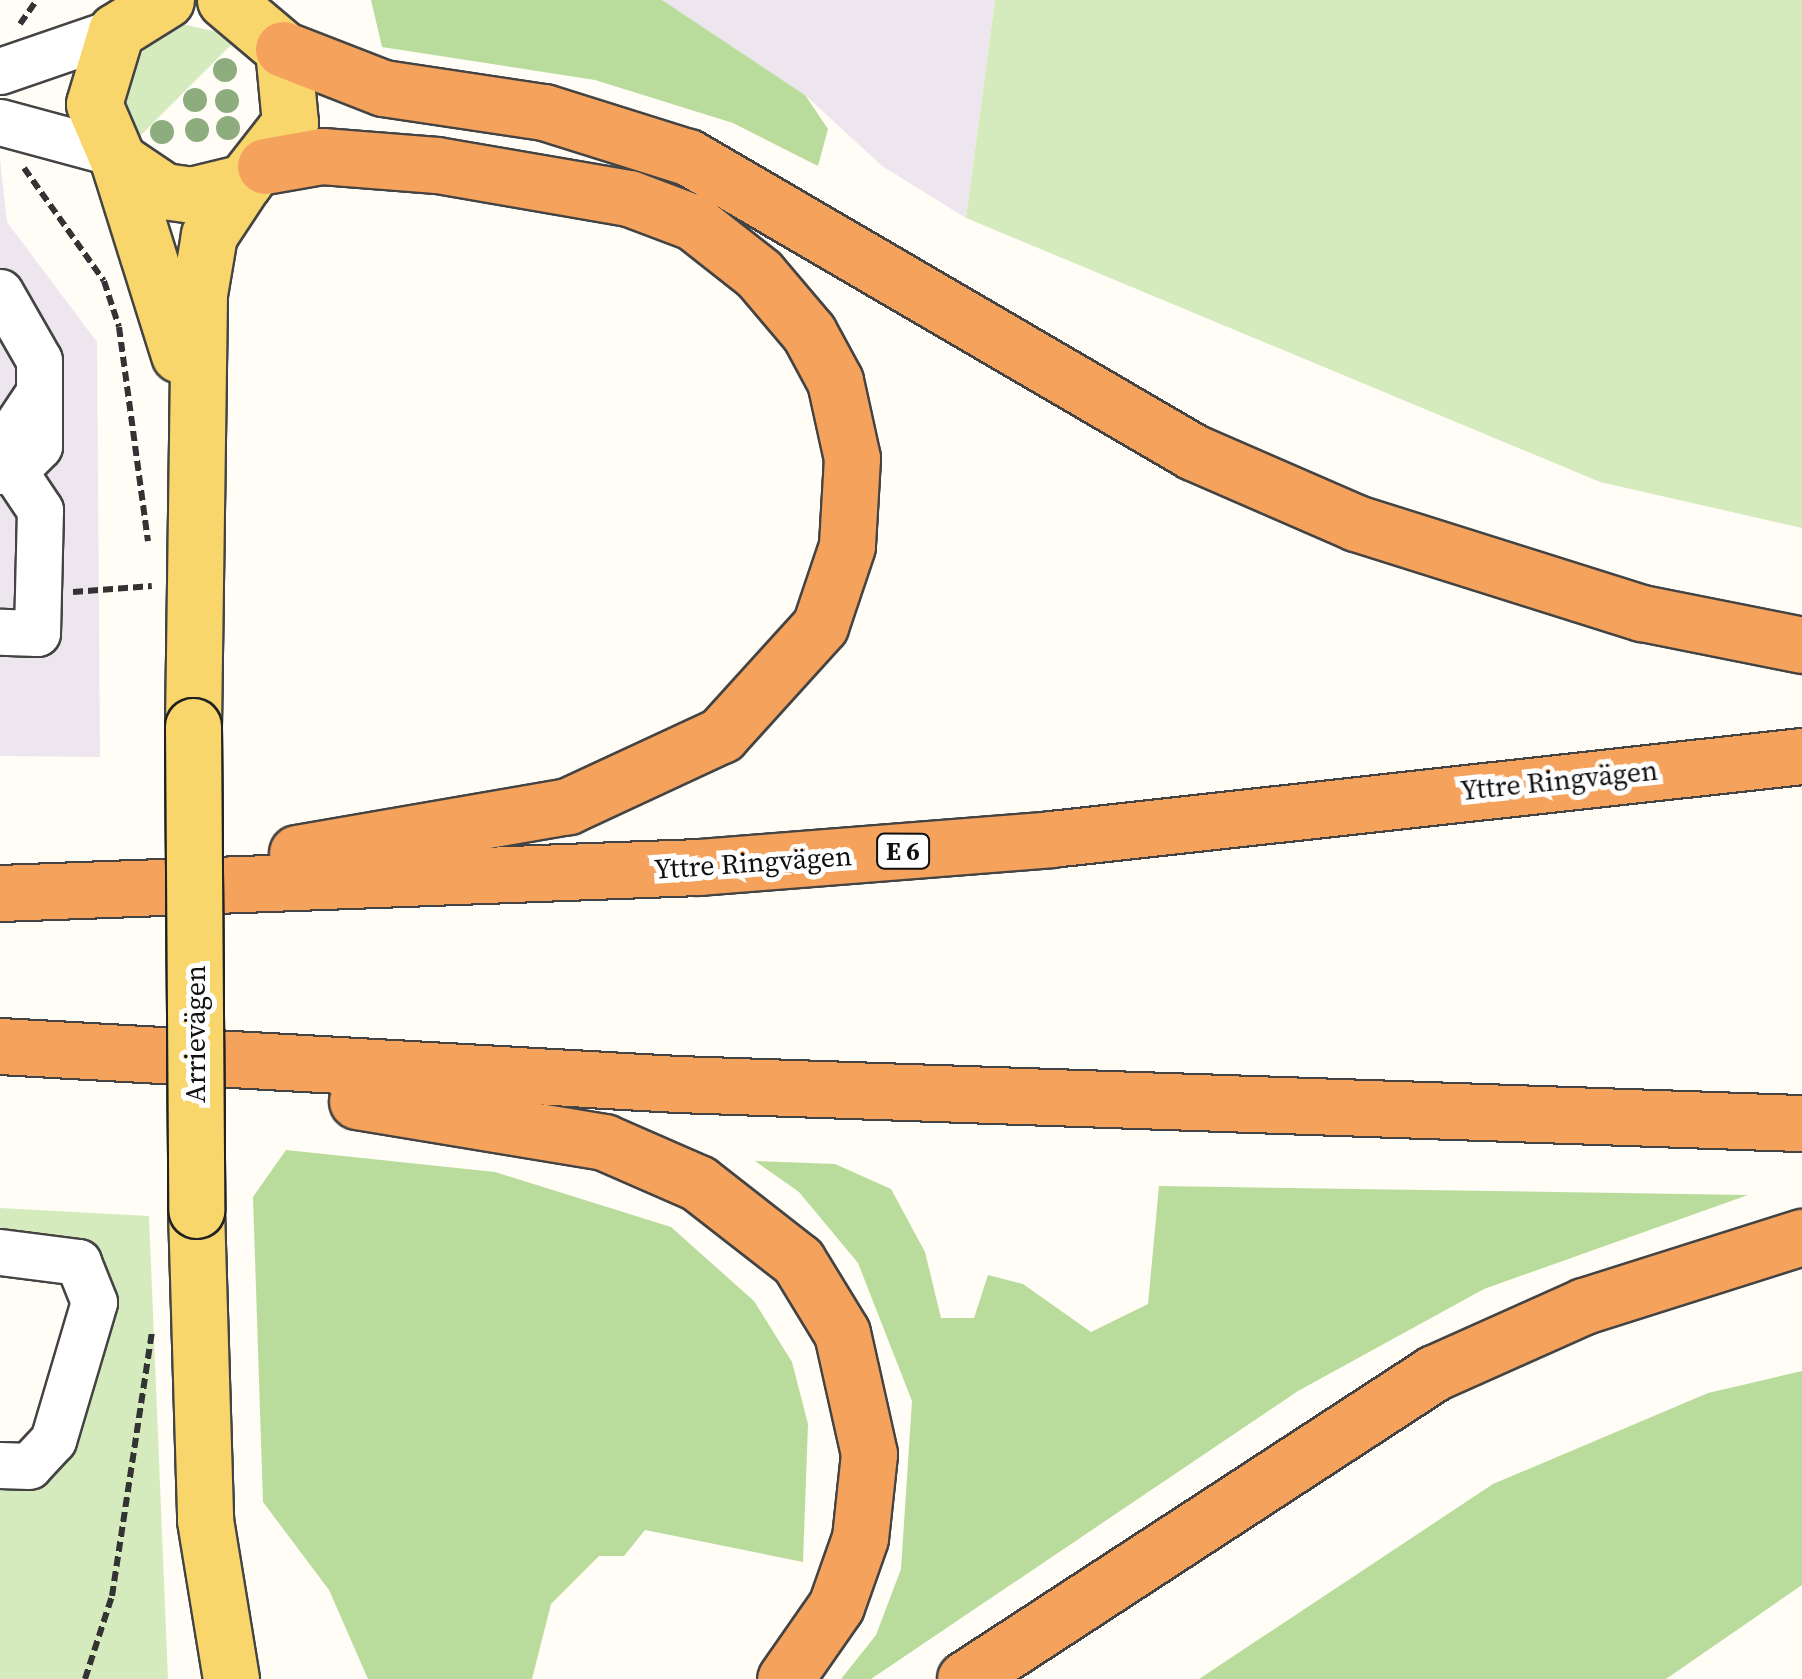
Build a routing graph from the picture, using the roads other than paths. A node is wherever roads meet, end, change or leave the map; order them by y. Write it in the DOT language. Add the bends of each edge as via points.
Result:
graph roads {
  1 [pos="140,12"];
  2 [pos="257,19"];
  3 [pos="5,70"];
  4 [pos="4,123"];
  5 [pos="114,156"];
  6 [pos="255,174"];
  7 [pos="0,292"];
  8 [pos="194,421"];
  9 [pos="5,459"];
  10 [pos="0,632"];
  11 [pos="1802,645"];
  12 [pos="1802,756"];
  13 [pos="0,868"];
  14 [pos="0,893"];
  15 [pos="0,1046"];
  16 [pos="0,1076"];
  17 [pos="1802,1123"];
  18 [pos="1802,1237"];
  19 [pos="0,1252"];
  20 [pos="0,1465"];
  21 [pos="222,1668"];
  22 [pos="786,1679"];
  23 [pos="966,1679"];
  1 -- 3 [label="street"];
  1 -- 5 [label="main road, Arrievägen" via="94,104"];
  2 -- 6 [label="main road, Arrievägen" via="292,110"];
  2 -- 11 [label="highway" via="383,88 544,112 688,157 1193,452 1356,522 1642,613"];
  4 -- 5 [label="street"];
  5 -- 6 [label="main road" via="164,191 191,195"];
  5 -- 8 [label="main road, Arrievägen" via="152,248"];
  6 -- 8 [label="main road, Arrievägen" via="217,216 204,254"];
  6 -- 13 [label="highway" via="370,157 504,174 630,198 728,246 810,334 845,413 847,546 820,626 721,735 568,806 366,846"];
  7 -- 9 [label="street" via="39,360 39,446"];
  8 -- 21 [label="main road, Arrievägen, bridge" via="200,1448"];
  9 -- 10 [label="street" via="40,510 37,633"];
  12 -- 14 [label="highway, Yttre Ringvägen / E 6" via="1051,839 699,866"];
  15 -- 17 [label="highway" via="677,1084"];
  16 -- 22 [label="highway" via="337,1099 542,1126 652,1161 762,1227 798,1261 842,1333 869,1454 860,1538 836,1606"];
  18 -- 23 [label="highway" via="1584,1306 1434,1373"];
  19 -- 20 [label="street" via="78,1262 94,1302 53,1440 28,1466"];
}
